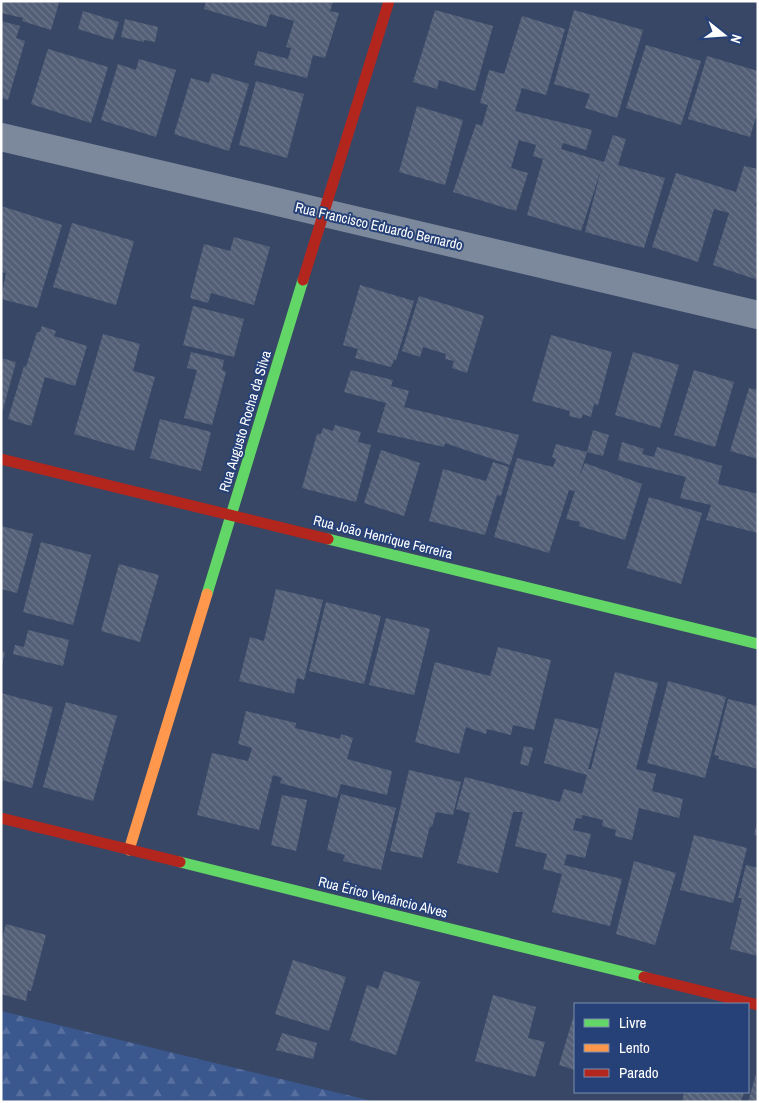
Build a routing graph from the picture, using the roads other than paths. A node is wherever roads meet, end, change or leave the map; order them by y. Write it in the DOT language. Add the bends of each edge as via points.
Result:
graph roads {
  1 [pos="389,1"];
  2 [pos="1,137"];
  3 [pos="324,213"];
  4 [pos="758,315"];
  5 [pos="1,459"];
  6 [pos="232,516"];
  7 [pos="758,644"];
  8 [pos="1,818"];
  9 [pos="129,850"];
  10 [pos="758,1005"];
  1 -- 3 [label="street, Rua Augusto Rocha da Silva"];
  2 -- 3 [label="street, Rua Francisco Eduardo Bernardo"];
  3 -- 4 [label="street, Rua Francisco Eduardo Bernardo"];
  3 -- 6 [label="street, Rua Augusto Rocha da Silva"];
  5 -- 6 [label="street, Rua João Henrique Ferreira"];
  6 -- 7 [label="street, Rua João Henrique Ferreira"];
  6 -- 9 [label="street, Rua Augusto Rocha da Silva"];
  8 -- 9 [label="street, Rua Érico Venâncio Alves"];
  9 -- 10 [label="street, Rua Érico Venâncio Alves"];
}
